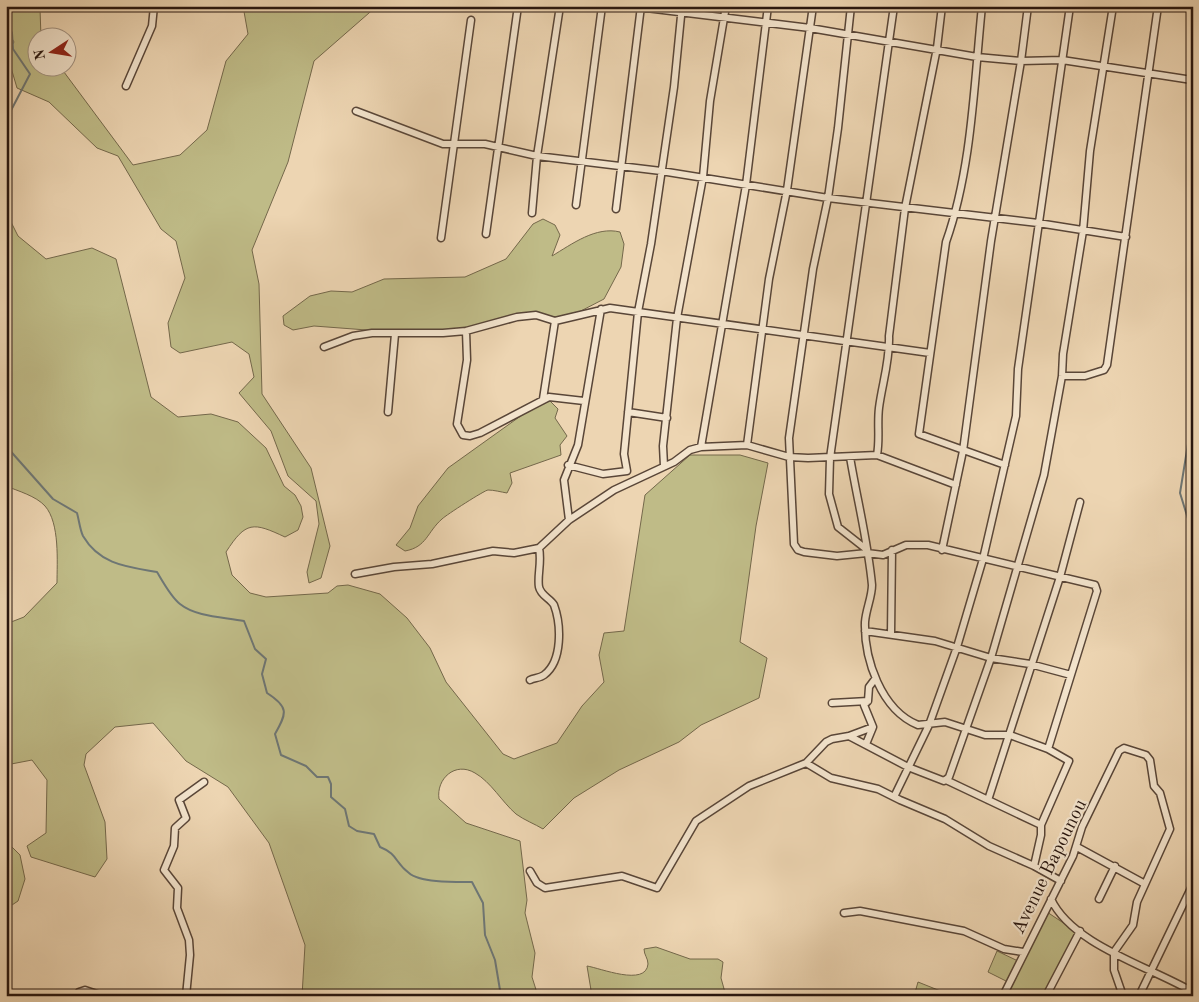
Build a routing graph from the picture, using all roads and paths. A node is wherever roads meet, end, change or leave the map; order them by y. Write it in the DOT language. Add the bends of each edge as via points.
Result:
graph roads {
  1 [pos="154,6"];
  2 [pos="518,6"];
  3 [pos="560,6"];
  4 [pos="602,6"];
  5 [pos="630,6"];
  6 [pos="726,6"];
  7 [pos="768,6"];
  8 [pos="813,6"];
  9 [pos="851,6"];
  10 [pos="894,6"];
  11 [pos="942,6"];
  12 [pos="982,6"];
  13 [pos="1028,6"];
  14 [pos="1070,6"];
  15 [pos="1114,6"];
  16 [pos="1158,6"];
  17 [pos="641,7"];
  18 [pos="681,9"];
  19 [pos="724,17"];
  20 [pos="471,20"];
  21 [pos="765,22"];
  22 [pos="810,28"];
  23 [pos="847,35"];
  24 [pos="889,42"];
  25 [pos="937,48"];
  26 [pos="977,57"];
  27 [pos="1062,60"];
  28 [pos="1021,61"];
  29 [pos="1104,68"];
  30 [pos="1193,73"];
  31 [pos="1148,74"];
  32 [pos="126,86"];
  33 [pos="356,111"];
  34 [pos="455,142"];
  35 [pos="499,148"];
  36 [pos="537,156"];
  37 [pos="582,162"];
  38 [pos="620,166"];
  39 [pos="661,171"];
  40 [pos="704,177"];
  41 [pos="746,184"];
  42 [pos="787,190"];
  43 [pos="828,198"];
  44 [pos="866,203"];
  45 [pos="576,205"];
  46 [pos="905,208"];
  47 [pos="616,210"];
  48 [pos="532,213"];
  49 [pos="956,214"];
  50 [pos="994,218"];
  51 [pos="1038,223"];
  52 [pos="1083,231"];
  53 [pos="486,234"];
  54 [pos="441,238"];
  55 [pos="1126,238"];
  56 [pos="601,309"];
  57 [pos="638,312"];
  58 [pos="677,318"];
  59 [pos="555,321"];
  60 [pos="722,324"];
  61 [pos="762,330"];
  62 [pos="466,331"];
  63 [pos="395,334"];
  64 [pos="803,336"];
  65 [pos="845,341"];
  66 [pos="324,347"];
  67 [pos="890,348"];
  68 [pos="930,353"];
  69 [pos="1062,376"];
  70 [pos="543,398"];
  71 [pos="584,400"];
  72 [pos="388,412"];
  73 [pos="628,412"];
  74 [pos="666,418"];
  75 [pos="747,445"];
  76 [pos="701,446"];
  77 [pos="963,451"];
  78 [pos="877,455"];
  79 [pos="789,457"];
  80 [pos="850,457"];
  81 [pos="830,458"];
  82 [pos="1005,465"];
  83 [pos="568,466"];
  84 [pos="664,466"];
  85 [pos="627,471"];
  86 [pos="630,481"];
  87 [pos="956,485"];
  88 [pos="1080,502"];
  89 [pos="569,520"];
  90 [pos="539,548"];
  91 [pos="892,550"];
  92 [pos="942,550"];
  93 [pos="866,551"];
  94 [pos="983,560"];
  95 [pos="1018,566"];
  96 [pos="355,574"];
  97 [pos="1060,577"];
  98 [pos="866,631"];
  99 [pos="891,634"];
  100 [pos="957,647"];
  101 [pos="991,658"];
  102 [pos="1030,664"];
  103 [pos="1071,675"];
  104 [pos="875,679"];
  105 [pos="530,680"];
  106 [pos="868,701"];
  107 [pos="832,702"];
  108 [pos="929,725"];
  109 [pos="873,727"];
  110 [pos="966,728"];
  111 [pos="1010,735"];
  112 [pos="849,736"];
  113 [pos="866,744"];
  114 [pos="1048,749"];
  115 [pos="806,762"];
  116 [pos="908,767"];
  117 [pos="946,780"];
  118 [pos="204,782"];
  119 [pos="894,797"];
  120 [pos="988,800"];
  121 [pos="1041,824"];
  122 [pos="1078,847"];
  123 [pos="1034,866"];
  124 [pos="1114,866"];
  125 [pos="530,871"];
  126 [pos="1061,881"];
  127 [pos="1145,884"];
  128 [pos="1193,884"];
  129 [pos="1099,898"];
  130 [pos="1052,899"];
  131 [pos="844,913"];
  132 [pos="1080,931"];
  133 [pos="1023,952"];
  134 [pos="1114,952"];
  135 [pos="1149,971"];
  136 [pos="1191,991"];
  137 [pos="77,996"];
  138 [pos="103,996"];
  139 [pos="186,996"];
  140 [pos="1003,996"];
  141 [pos="1046,996"];
  142 [pos="1123,996"];
  143 [pos="1139,996"];
  1 -- 32 [label="street" via="152,26"];
  2 -- 35 [label="street"];
  3 -- 36 [label="street"];
  4 -- 37 [label="street"];
  5 -- 17 [label="street"];
  6 -- 19 [label="street"];
  7 -- 21 [label="street"];
  8 -- 22 [label="street"];
  9 -- 23 [label="street"];
  10 -- 24 [label="street"];
  11 -- 25 [label="street"];
  12 -- 26 [label="street"];
  13 -- 28 [label="street"];
  14 -- 27 [label="street"];
  15 -- 29 [label="street"];
  16 -- 31 [label="street"];
  17 -- 18 [label="street"];
  17 -- 38 [label="street"];
  18 -- 19 [label="street"];
  18 -- 39 [label="street" via="674,87"];
  19 -- 21 [label="street"];
  19 -- 40 [label="street" via="710,101"];
  20 -- 34 [label="street"];
  21 -- 22 [label="street"];
  21 -- 41 [label="street"];
  22 -- 23 [label="street"];
  22 -- 42 [label="street"];
  23 -- 24 [label="street"];
  23 -- 43 [label="street"];
  24 -- 25 [label="street"];
  24 -- 44 [label="street"];
  25 -- 26 [label="street"];
  25 -- 46 [label="street"];
  26 -- 28 [label="street"];
  26 -- 49 [label="street"];
  27 -- 28 [label="street"];
  27 -- 29 [label="street"];
  27 -- 51 [label="street"];
  28 -- 50 [label="street"];
  29 -- 31 [label="street"];
  29 -- 52 [label="street" via="1090,151"];
  30 -- 31 [label="street" via="1192,80"];
  31 -- 55 [label="street"];
  33 -- 34 [label="street" via="430,140 443,144"];
  34 -- 35 [label="street"];
  34 -- 54 [label="street"];
  35 -- 36 [label="street"];
  35 -- 53 [label="street"];
  36 -- 37 [label="street"];
  36 -- 48 [label="street"];
  37 -- 38 [label="street"];
  37 -- 45 [label="street"];
  38 -- 39 [label="street"];
  38 -- 47 [label="street"];
  39 -- 40 [label="street"];
  39 -- 57 [label="street" via="652,244"];
  40 -- 41 [label="street"];
  40 -- 58 [label="street"];
  41 -- 42 [label="street"];
  41 -- 60 [label="street"];
  42 -- 43 [label="street"];
  42 -- 61 [label="street"];
  43 -- 44 [label="street"];
  43 -- 64 [label="street"];
  44 -- 46 [label="street"];
  44 -- 65 [label="street"];
  46 -- 49 [label="street"];
  46 -- 67 [label="street"];
  49 -- 50 [label="street"];
  49 -- 68 [label="street" via="946,242"];
  50 -- 51 [label="street"];
  50 -- 77 [label="street"];
  51 -- 52 [label="street"];
  51 -- 82 [label="street" via="1018,369 1016,416"];
  52 -- 55 [label="street"];
  52 -- 69 [label="street"];
  55 -- 69 [label="street" via="1104,370 1085,376"];
  56 -- 57 [label="street"];
  56 -- 59 [label="street"];
  56 -- 71 [label="street"];
  57 -- 58 [label="street"];
  57 -- 73 [label="street"];
  58 -- 60 [label="street"];
  58 -- 74 [label="street"];
  59 -- 62 [label="street" via="536,314"];
  59 -- 70 [label="street"];
  60 -- 61 [label="street"];
  60 -- 76 [label="street"];
  61 -- 64 [label="street"];
  61 -- 75 [label="street"];
  62 -- 63 [label="street"];
  62 -- 70 [label="street" via="467,360 457,424 463,435 480,434"];
  63 -- 66 [label="street" via="353,336"];
  63 -- 72 [label="street"];
  64 -- 65 [label="street"];
  64 -- 79 [label="street"];
  65 -- 67 [label="street"];
  65 -- 81 [label="street"];
  67 -- 68 [label="street"];
  67 -- 78 [label="street" via="878,409 880,436"];
  68 -- 77 [label="street" via="919,434"];
  69 -- 95 [label="street" via="1038,497"];
  70 -- 71 [label="street" via="554,396"];
  71 -- 83 [label="street" via="578,445"];
  73 -- 74 [label="street"];
  73 -- 85 [label="street" via="624,454"];
  74 -- 84 [label="street" via="662,451"];
  75 -- 76 [label="street"];
  75 -- 79 [label="street"];
  76 -- 84 [label="street"];
  77 -- 82 [label="street"];
  77 -- 87 [label="street"];
  78 -- 80 [label="street"];
  78 -- 87 [label="street"];
  79 -- 81 [label="street"];
  79 -- 93 [label="street" via="795,548 838,556"];
  80 -- 81 [label="street"];
  80 -- 93 [label="street"];
  81 -- 93 [label="street" via="829,494 838,527"];
  82 -- 94 [label="street"];
  83 -- 85 [label="street" via="603,474"];
  83 -- 89 [label="street" via="564,489"];
  84 -- 86 [label="street"];
  85 -- 86 [label="street"];
  86 -- 89 [label="street"];
  87 -- 92 [label="street"];
  88 -- 97 [label="street"];
  89 -- 90 [label="street"];
  90 -- 96 [label="street" via="514,553 493,551 432,564"];
  90 -- 105 [label="street" via="539,586 553,603 560,630 558,649 547,672"];
  91 -- 92 [label="street" via="914,544"];
  91 -- 93 [label="street" via="890,554 883,555"];
  91 -- 99 [label="street"];
  92 -- 94 [label="street"];
  93 -- 98 [label="street" via="872,586"];
  94 -- 95 [label="street"];
  94 -- 100 [label="street"];
  95 -- 97 [label="street"];
  95 -- 101 [label="street"];
  97 -- 102 [label="street"];
  97 -- 103 [label="street" via="1097,587"];
  98 -- 99 [label="street"];
  98 -- 104 [label="street"];
  99 -- 100 [label="street"];
  100 -- 101 [label="street"];
  100 -- 108 [label="street"];
  101 -- 102 [label="street"];
  101 -- 110 [label="street"];
  102 -- 103 [label="street"];
  102 -- 111 [label="street"];
  103 -- 114 [label="street"];
  104 -- 106 [label="street" via="869,687"];
  104 -- 108 [label="street" via="904,716 918,725"];
  106 -- 107 [label="street"];
  106 -- 109 [label="street" via="864,705"];
  108 -- 110 [label="street" via="944,722"];
  108 -- 116 [label="street"];
  109 -- 112 [label="street"];
  109 -- 113 [label="street"];
  110 -- 111 [label="street" via="985,734"];
  110 -- 117 [label="street"];
  111 -- 114 [label="street"];
  111 -- 120 [label="street"];
  112 -- 113 [label="street"];
  112 -- 115 [label="street" via="832,738"];
  113 -- 116 [label="street"];
  114 -- 121 [label="street" via="1068,759 1070,764"];
  115 -- 119 [label="street" via="831,778 864,784"];
  115 -- 125 [label="street" via="767,777 696,820 657,888 620,876 545,888 537,883"];
  116 -- 117 [label="street"];
  116 -- 119 [label="street"];
  117 -- 120 [label="street"];
  118 -- 139 [label="street" via="179,800 186,818 174,828 174,846 164,870 178,888 177,908 189,940"];
  119 -- 123 [label="street" via="945,819 989,846"];
  120 -- 121 [label="street"];
  121 -- 123 [label="street"];
  122 -- 124 [label="street"];
  122 -- 126 [label="street, Avenue Bapounou"];
  122 -- 127 [label="street, Avenue Bapounou" via="1082,827 1121,749 1146,755 1170,829"];
  123 -- 126 [label="street"];
  124 -- 127 [label="street"];
  124 -- 129 [label="street"];
  126 -- 130 [label="street, Avenue Bapounou"];
  127 -- 134 [label="street" via="1137,902 1133,925"];
  128 -- 135 [label="street"];
  130 -- 132 [label="street" via="1061,918"];
  130 -- 133 [label="street, Avenue Bapounou"];
  131 -- 133 [label="street" via="860,911 964,931 1004,949"];
  132 -- 134 [label="street"];
  132 -- 141 [label="street"];
  133 -- 140 [label="street, Avenue Bapounou"];
  134 -- 135 [label="street"];
  134 -- 142 [label="street" via="1114,970"];
  135 -- 136 [label="street"];
  135 -- 143 [label="street"];
  137 -- 138 [label="street" via="85,990"];
}
